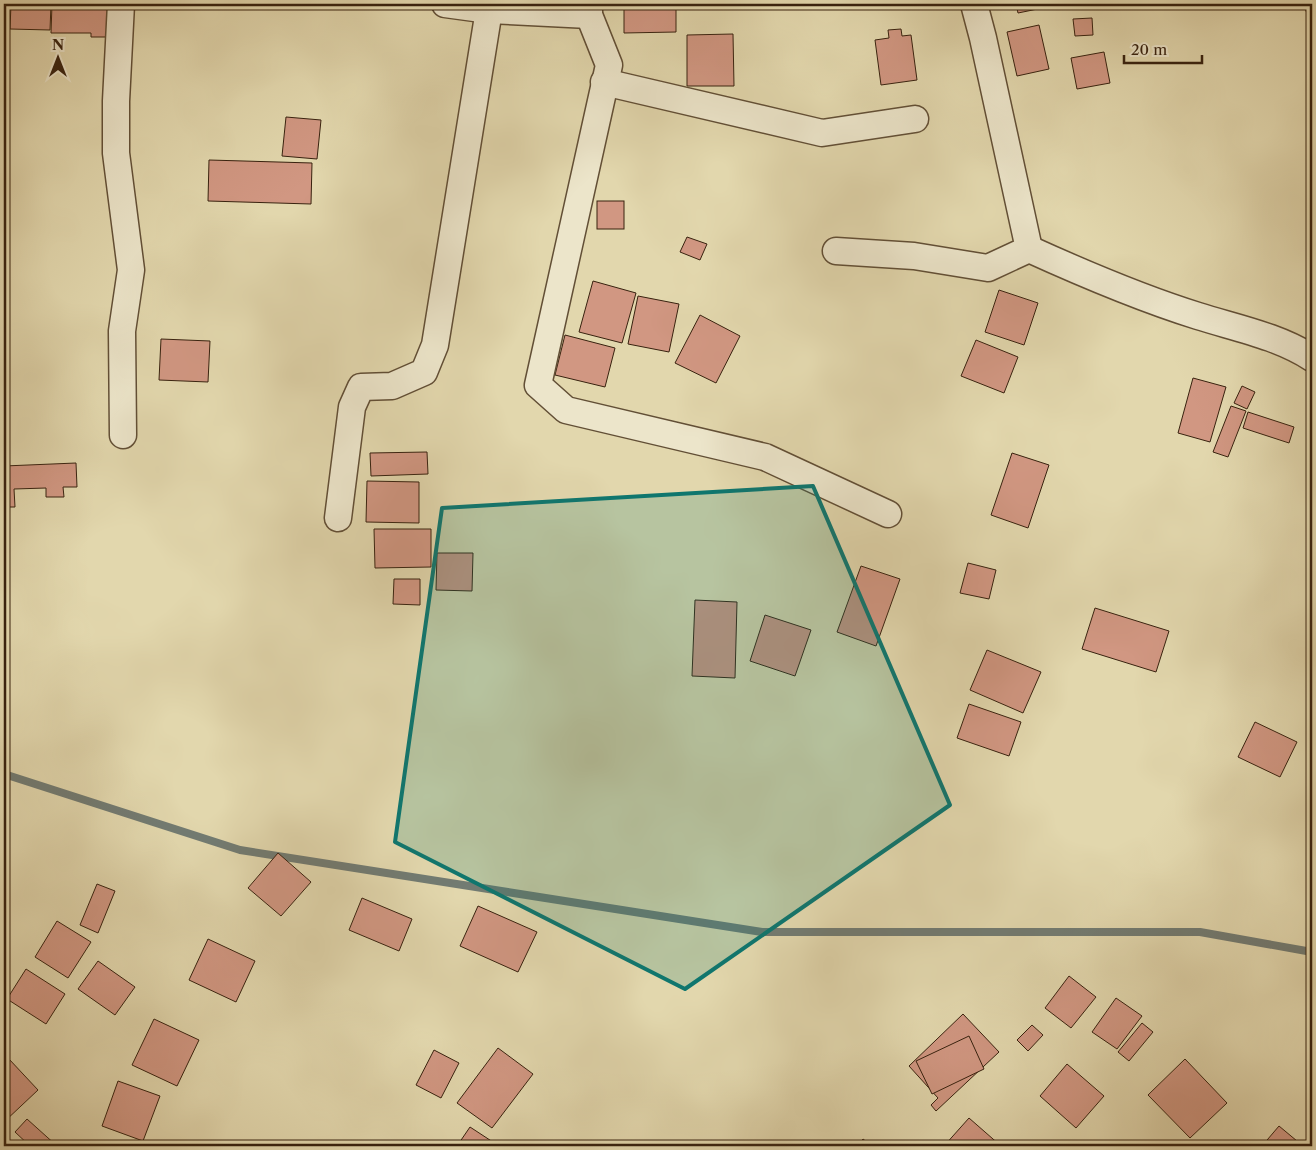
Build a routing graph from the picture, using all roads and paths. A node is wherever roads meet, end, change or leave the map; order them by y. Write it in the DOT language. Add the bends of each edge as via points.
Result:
graph roads {
  1 [pos="121,4"];
  2 [pos="445,4"];
  3 [pos="974,4"];
  4 [pos="589,9"];
  5 [pos="489,10"];
  6 [pos="604,82"];
  7 [pos="915,119"];
  8 [pos="1029,249"];
  9 [pos="836,251"];
  10 [pos="1312,358"];
  11 [pos="123,435"];
  12 [pos="888,514"];
  13 [pos="338,518"];
  1 -- 11 [label="street" via="116,153 130,270 122,331"];
  2 -- 5 [label="street"];
  3 -- 8 [label="street"];
  4 -- 5 [label="street"];
  4 -- 6 [label="street" via="608,65"];
  5 -- 13 [label="street" via="435,346 424,372 392,386 361,387 352,407"];
  6 -- 7 [label="street" via="822,133"];
  6 -- 12 [label="street" via="538,385 566,410 764,457"];
  8 -- 9 [label="street" via="988,268 914,256"];
  8 -- 10 [label="street" via="1115,287 1249,330"];
}
